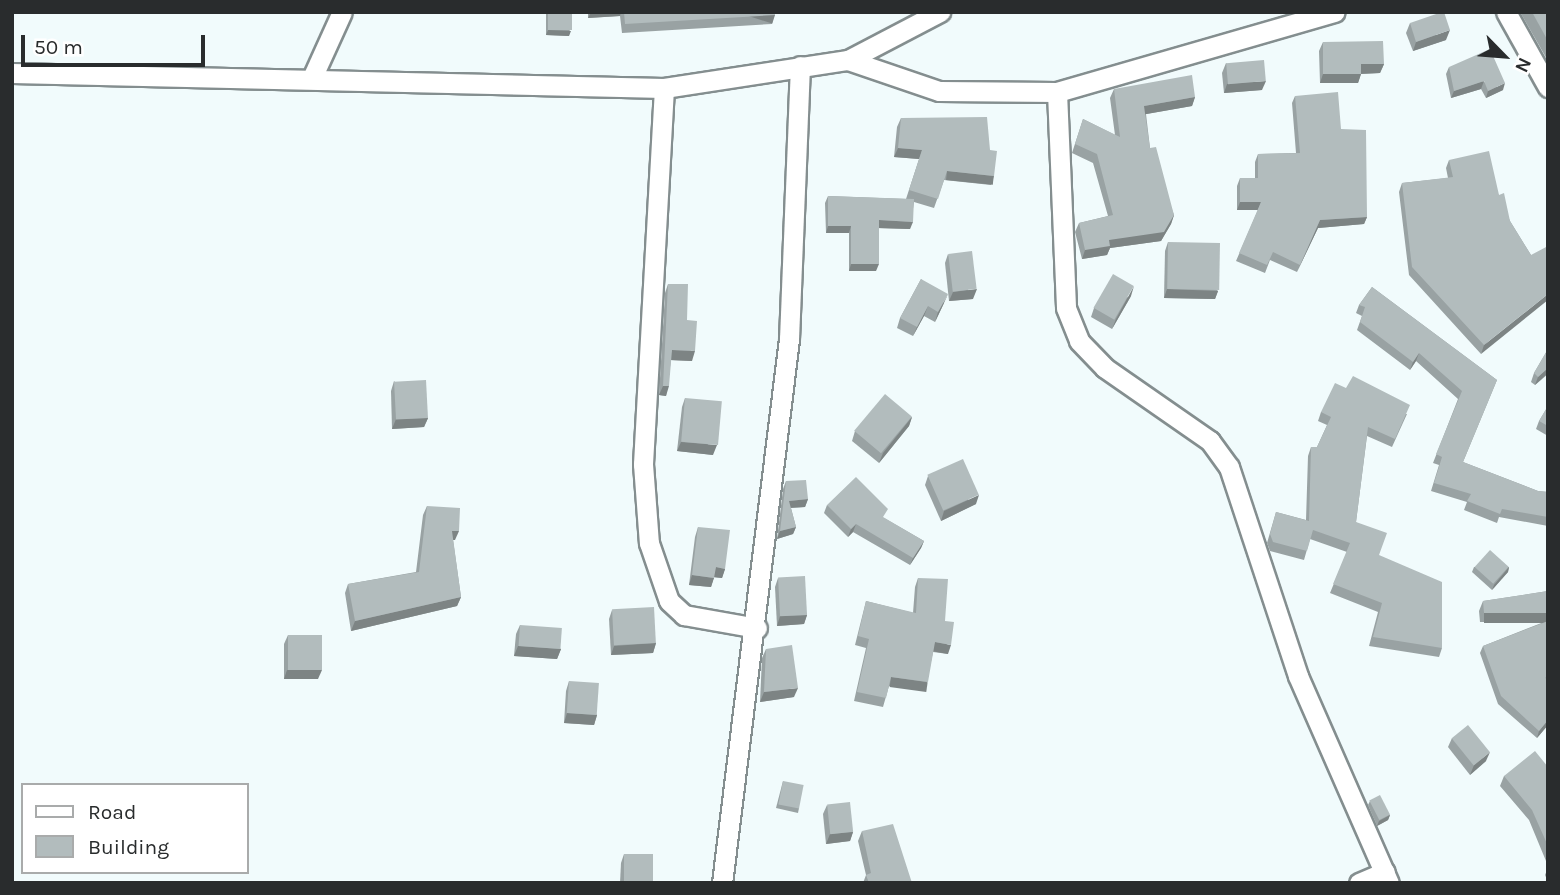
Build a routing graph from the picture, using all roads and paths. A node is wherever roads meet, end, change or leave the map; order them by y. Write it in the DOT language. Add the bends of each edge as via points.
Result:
graph roads {
  1 [pos="342,12"];
  2 [pos="940,12"];
  3 [pos="1335,12"];
  4 [pos="1506,12"];
  5 [pos="848,60"];
  6 [pos="800,66"];
  7 [pos="12,73"];
  8 [pos="312,78"];
  9 [pos="1548,87"];
  10 [pos="664,88"];
  11 [pos="1057,92"];
  12 [pos="757,628"];
  13 [pos="1387,877"];
  14 [pos="722,883"];
  15 [pos="1359,883"];
  1 -- 8 [label="street"];
  2 -- 5 [label="street"];
  3 -- 11 [label="street"];
  4 -- 9 [label="street"];
  5 -- 6 [label="street"];
  5 -- 11 [label="street" via="939,91"];
  6 -- 10 [label="street"];
  6 -- 12 [label="street" via="789,339"];
  7 -- 8 [label="street"];
  8 -- 10 [label="street"];
  10 -- 12 [label="street" via="643,464 649,544 669,601 684,615"];
  11 -- 13 [label="street" via="1066,308 1079,341 1105,368 1210,441 1229,467 1298,676"];
  12 -- 14 [label="street" via="736,737"];
  13 -- 15 [label="street"];
}
